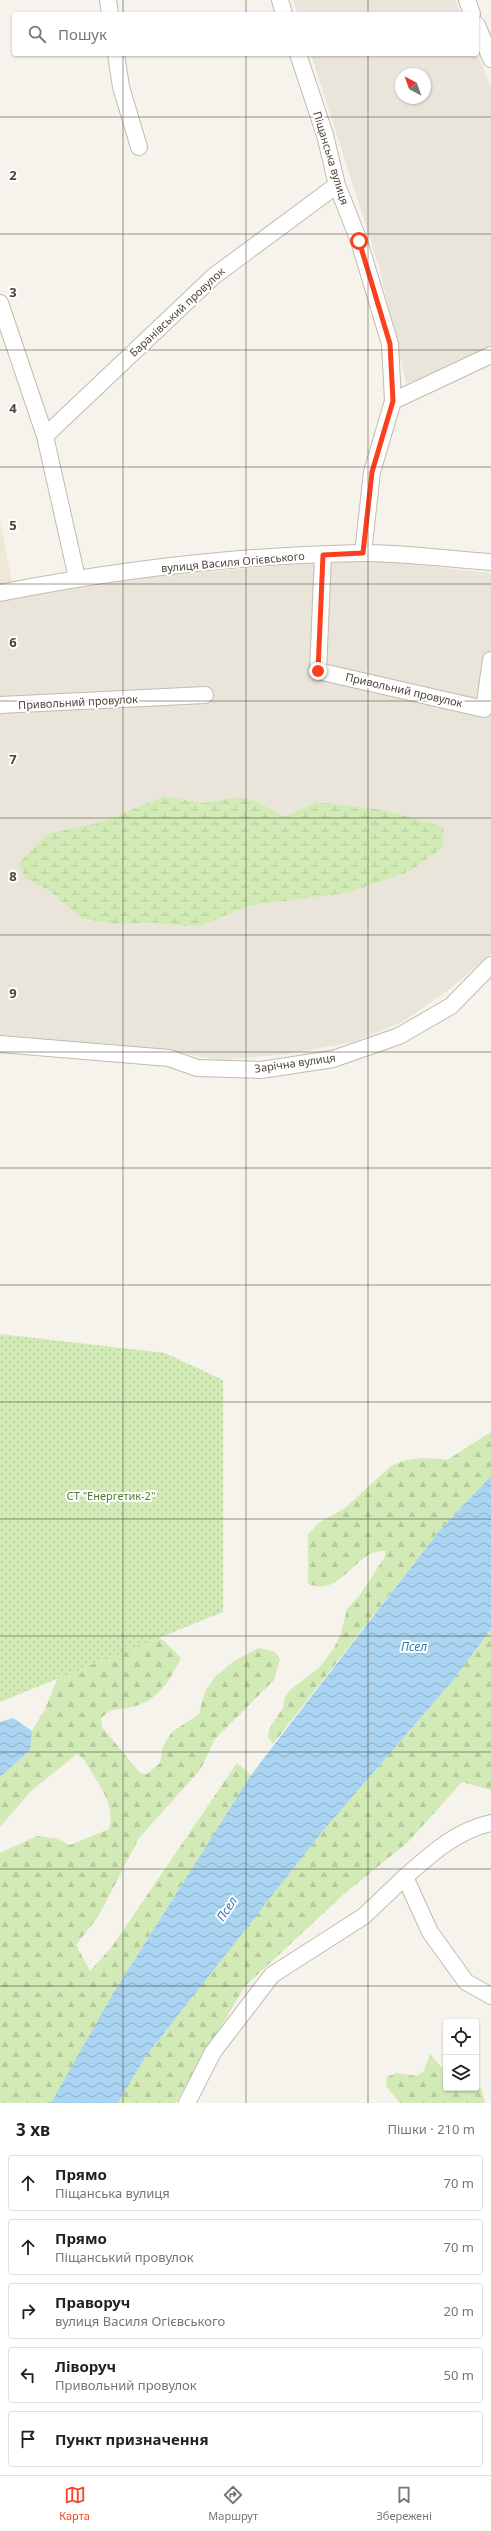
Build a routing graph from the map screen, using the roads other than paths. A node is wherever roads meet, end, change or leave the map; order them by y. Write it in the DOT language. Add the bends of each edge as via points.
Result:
graph roads {
  1 [pos="108,0"];
  2 [pos="280,0"];
  3 [pos="466,0"];
  4 [pos="110,12"];
  5 [pos="283,12"];
  6 [pos="471,12"];
  7 [pos="479,30"];
  8 [pos="116,56"];
  9 [pos="299,56"];
  10 [pos="491,59"];
  11 [pos="139,147"];
  12 [pos="337,185"];
  13 [pos="0,303"];
  14 [pos="491,355"];
  15 [pos="393,401"];
  16 [pos="46,436"];
  17 [pos="363,553"];
  18 [pos="323,555"];
  19 [pos="491,562"];
  20 [pos="77,578"];
  21 [pos="0,593"];
  22 [pos="491,660"];
  23 [pos="205,696"];
  24 [pos="0,705"];
  25 [pos="491,965"];
  26 [pos="0,1044"];
  27 [pos="491,1823"];
  28 [pos="405,1877"];
  29 [pos="491,1996"];
  30 [pos="187,2103"];
  1 -- 4 [label="street"];
  2 -- 5 [label="street"];
  3 -- 6 [label="street"];
  7 -- 10 [label="street"];
  8 -- 11 [label="street" via="122,87"];
  9 -- 12 [label="street, Піщанська вулиця" via="325,134"];
  12 -- 15 [label="street, Піщанська вулиця" via="359,241 390,344"];
  12 -- 16 [label="street, Баранівський провулок" via="214,276"];
  13 -- 16 [label="street"];
  14 -- 15 [label="street"];
  15 -- 17 [label="street, Піщанська вулиця" via="372,472"];
  16 -- 20 [label="street"];
  17 -- 18 [label="street, вулиця Василя Огієвського"];
  17 -- 19 [label="street, вулиця Василя Огієвського"];
  18 -- 20 [label="street, вулиця Василя Огієвського" via="230,561"];
  18 -- 22 [label="street, Привольний провулок" via="318,671 484,709"];
  20 -- 21 [label="street, вулиця Василя Огієвського"];
  23 -- 24 [label="street, Привольний провулок"];
  25 -- 26 [label="street, Зарічна вулиця" via="451,1006 399,1036 326,1060 261,1070 205,1068 169,1058"];
  27 -- 28 [label="street" via="475,1826 438,1848"];
  28 -- 29 [label="street" via="430,1932 466,1982"];
  28 -- 30 [label="street" via="364,1916 272,1975 213,2052"];
}
